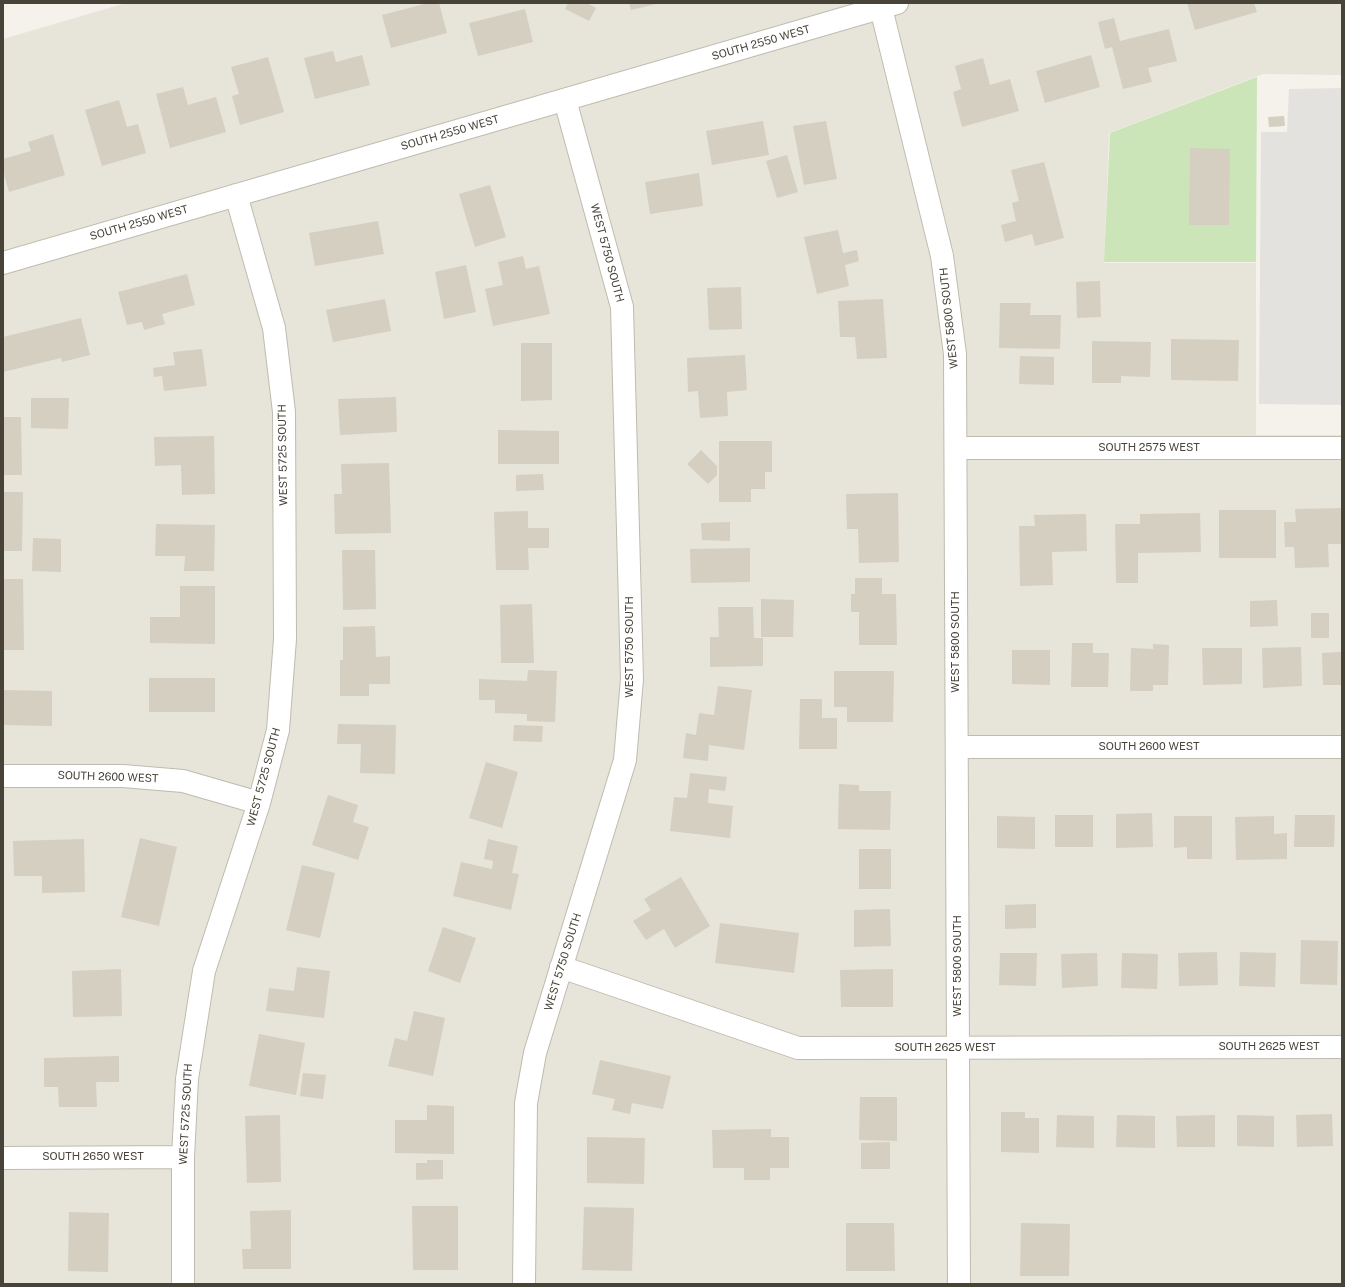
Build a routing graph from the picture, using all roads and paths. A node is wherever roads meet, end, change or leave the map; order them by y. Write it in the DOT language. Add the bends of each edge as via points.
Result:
graph roads {
  1 [pos="889,5"];
  2 [pos="565,100"];
  3 [pos="236,195"];
  4 [pos="3,263"];
  5 [pos="956,448"];
  6 [pos="1342,448"];
  7 [pos="957,747"];
  8 [pos="1342,747"];
  9 [pos="3,776"];
  10 [pos="259,803"];
  11 [pos="561,967"];
  12 [pos="1342,1047"];
  13 [pos="958,1048"];
  14 [pos="183,1157"];
  15 [pos="3,1158"];
  16 [pos="183,1284"];
  17 [pos="524,1284"];
  18 [pos="959,1284"];
  1 -- 2 [label="street, SOUTH 2550 WEST"];
  1 -- 5 [label="street, WEST 5800 SOUTH" via="942,256 955,354"];
  2 -- 3 [label="street, SOUTH 2550 WEST"];
  2 -- 11 [label="street, WEST 5750 SOUTH" via="622,307 632,679 625,760"];
  3 -- 4 [label="street, SOUTH 2550 WEST"];
  3 -- 10 [label="street, WEST 5725 SOUTH" via="274,328 284,412 285,639 278,730"];
  5 -- 6 [label="street, SOUTH 2575 WEST"];
  5 -- 7 [label="street, WEST 5800 SOUTH"];
  7 -- 8 [label="street, SOUTH 2600 WEST"];
  7 -- 13 [label="street, WEST 5800 SOUTH"];
  9 -- 10 [label="street, SOUTH 2600 WEST" via="123,776 184,781"];
  10 -- 14 [label="street, WEST 5725 SOUTH" via="204,971 186,1079"];
  11 -- 13 [label="street, SOUTH 2625 WEST" via="798,1048"];
  11 -- 17 [label="street, WEST 5750 SOUTH" via="535,1053 526,1103"];
  12 -- 13 [label="street, SOUTH 2625 WEST"];
  13 -- 18 [label="street, WEST 5800 SOUTH"];
  14 -- 15 [label="street, SOUTH 2650 WEST"];
  14 -- 16 [label="street, WEST 5725 SOUTH"];
}
